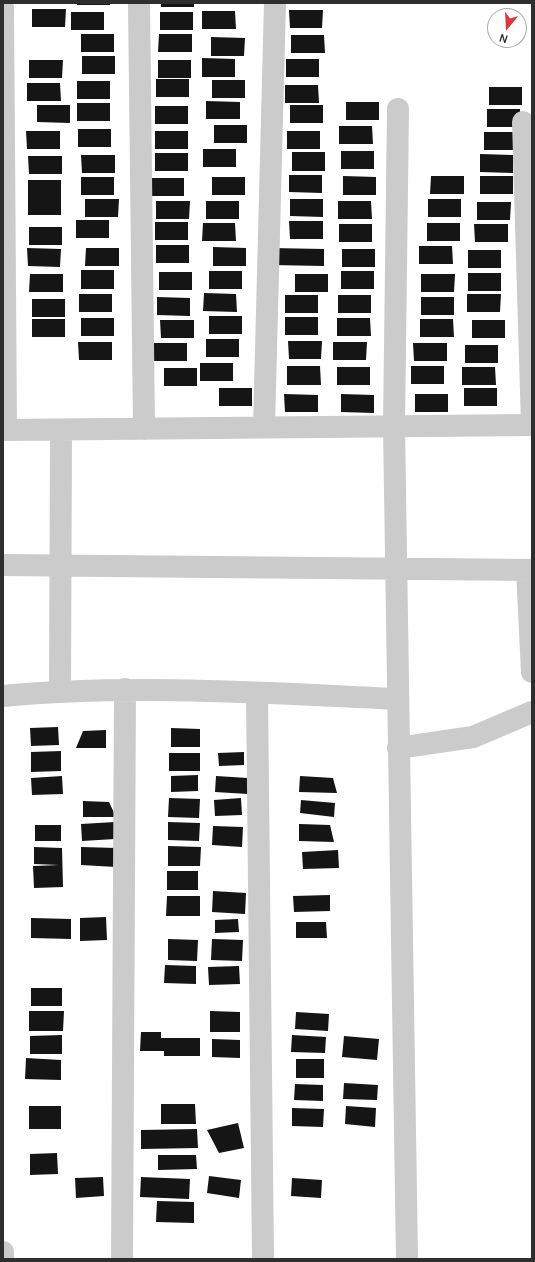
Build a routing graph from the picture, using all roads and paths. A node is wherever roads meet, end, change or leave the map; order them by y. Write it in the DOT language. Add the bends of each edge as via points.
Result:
graph roads {
  1 [pos="139,3"];
  2 [pos="275,3"];
  3 [pos="3,7"];
  4 [pos="398,109"];
  5 [pos="523,122"];
  6 [pos="394,426"];
  7 [pos="532,426"];
  8 [pos="264,427"];
  9 [pos="144,429"];
  10 [pos="5,430"];
  11 [pos="61,430"];
  12 [pos="3,565"];
  13 [pos="60,565"];
  14 [pos="396,568"];
  15 [pos="530,570"];
  16 [pos="532,672"];
  17 [pos="125,689"];
  18 [pos="60,691"];
  19 [pos="257,693"];
  20 [pos="3,696"];
  21 [pos="398,699"];
  22 [pos="532,712"];
  23 [pos="398,748"];
  24 [pos="3,1252"];
  25 [pos="3,1259"];
  26 [pos="122,1259"];
  27 [pos="263,1259"];
  28 [pos="406,1259"];
  1 -- 9 [label="street"];
  2 -- 8 [label="street"];
  3 -- 10 [label="street"];
  4 -- 6 [label="street"];
  5 -- 7 [label="street"];
  6 -- 7 [label="street"];
  6 -- 8 [label="street"];
  6 -- 14 [label="street"];
  8 -- 9 [label="street"];
  9 -- 11 [label="street"];
  10 -- 11 [label="street"];
  11 -- 13 [label="street"];
  12 -- 13 [label="street"];
  13 -- 14 [label="street"];
  13 -- 18 [label="street"];
  14 -- 15 [label="street"];
  14 -- 21 [label="street"];
  15 -- 16 [label="street"];
  17 -- 18 [label="street"];
  17 -- 19 [label="street"];
  17 -- 26 [label="street"];
  18 -- 20 [label="street"];
  19 -- 21 [label="street"];
  19 -- 27 [label="street"];
  21 -- 23 [label="street"];
  22 -- 23 [label="street" via="473,737"];
  23 -- 28 [label="street"];
  24 -- 25 [label="street"];
}
